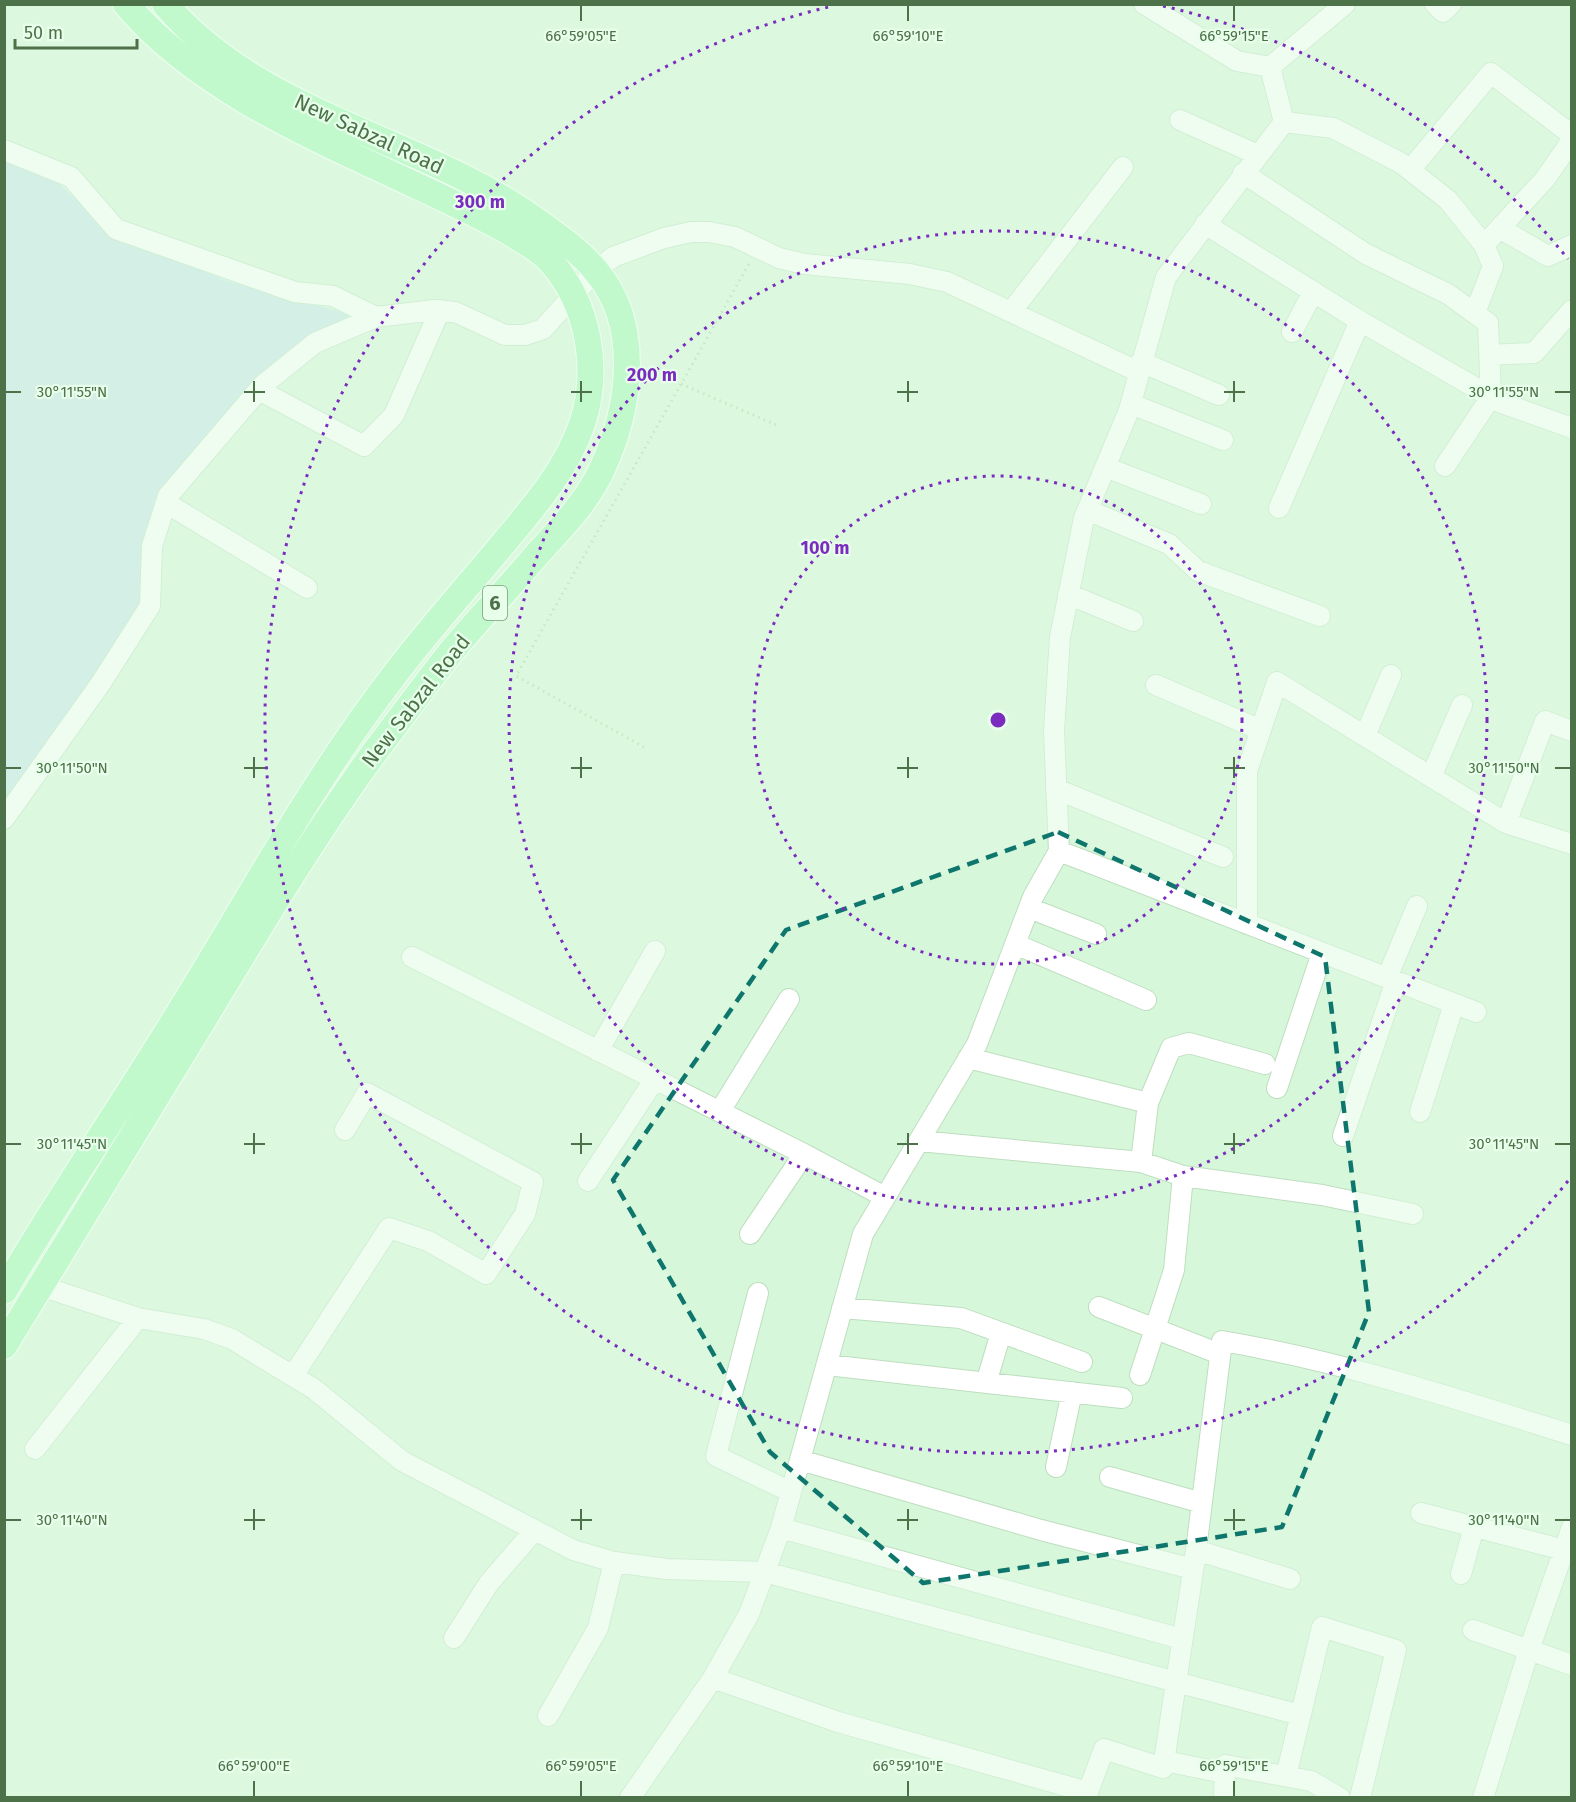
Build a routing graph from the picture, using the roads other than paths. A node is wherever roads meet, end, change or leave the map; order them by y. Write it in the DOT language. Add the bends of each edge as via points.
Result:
graph roads {
  1 [pos="126,4"];
  2 [pos="165,4"];
  3 [pos="1144,4"];
  4 [pos="1344,4"];
  5 [pos="1435,4"];
  6 [pos="1450,4"];
  7 [pos="1270,67"];
  8 [pos="1180,120"];
  9 [pos="1284,122"];
  10 [pos="1572,135"];
  11 [pos="1572,140"];
  12 [pos="4,150"];
  13 [pos="1258,155"];
  14 [pos="1123,167"];
  15 [pos="1410,170"];
  16 [pos="1243,173"];
  17 [pos="1205,224"];
  18 [pos="1501,229"];
  19 [pos="1485,245"];
  20 [pos="1572,245"];
  21 [pos="596,270"];
  22 [pos="1313,292"];
  23 [pos="573,297"];
  24 [pos="1572,309"];
  25 [pos="440,310"];
  26 [pos="1011,312"];
  27 [pos="1475,313"];
  28 [pos="376,317"];
  29 [pos="1360,321"];
  30 [pos="1292,332"];
  31 [pos="1490,355"];
  32 [pos="1140,367"];
  33 [pos="259,390"];
  34 [pos="1219,395"];
  35 [pos="1491,397"];
  36 [pos="1131,404"];
  37 [pos="1572,428"];
  38 [pos="1223,440"];
  39 [pos="1445,466"];
  40 [pos="1105,467"];
  41 [pos="166,503"];
  42 [pos="1201,504"];
  43 [pos="1279,508"];
  44 [pos="1087,510"];
  45 [pos="307,588"];
  46 [pos="1068,594"];
  47 [pos="1320,616"];
  48 [pos="1133,621"];
  49 [pos="1391,675"];
  50 [pos="1156,686"];
  51 [pos="1462,705"];
  52 [pos="1261,730"];
  53 [pos="1572,731"];
  54 [pos="1365,736"];
  55 [pos="1431,777"];
  56 [pos="1056,789"];
  57 [pos="4,819"];
  58 [pos="1506,823"];
  59 [pos="1572,844"];
  60 [pos="1059,851"];
  61 [pos="1223,857"];
  62 [pos="1418,906"];
  63 [pos="1029,908"];
  64 [pos="1247,924"];
  65 [pos="1096,934"];
  66 [pos="1015,944"];
  67 [pos="655,951"];
  68 [pos="1322,953"];
  69 [pos="412,957"];
  70 [pos="1391,980"];
  71 [pos="789,999"];
  72 [pos="1146,1000"];
  73 [pos="1454,1004"];
  74 [pos="1476,1012"];
  75 [pos="598,1050"];
  76 [pos="968,1058"];
  77 [pos="1265,1064"];
  78 [pos="655,1079"];
  79 [pos="1277,1088"];
  80 [pos="1148,1103"];
  81 [pos="720,1111"];
  82 [pos="1420,1112"];
  83 [pos="345,1130"];
  84 [pos="1343,1136"];
  85 [pos="918,1141"];
  86 [pos="804,1154"];
  87 [pos="1141,1162"];
  88 [pos="1183,1176"];
  89 [pos="588,1181"];
  90 [pos="885,1197"];
  91 [pos="1413,1214"];
  92 [pos="750,1234"];
  93 [pos="41,1286"];
  94 [pos="4,1291"];
  95 [pos="758,1293"];
  96 [pos="1099,1307"];
  97 [pos="842,1308"];
  98 [pos="138,1318"];
  99 [pos="1156,1329"];
  100 [pos="1001,1333"];
  101 [pos="4,1346"];
  102 [pos="1220,1354"];
  103 [pos="1082,1362"];
  104 [pos="826,1365"];
  105 [pos="292,1376"];
  106 [pos="1140,1376"];
  107 [pos="986,1383"];
  108 [pos="1072,1392"];
  109 [pos="1122,1398"];
  110 [pos="1572,1435"];
  111 [pos="35,1449"];
  112 [pos="800,1460"];
  113 [pos="1056,1467"];
  114 [pos="1110,1477"];
  115 [pos="791,1492"];
  116 [pos="1202,1503"];
  117 [pos="1421,1512"];
  118 [pos="1474,1527"];
  119 [pos="781,1528"];
  120 [pos="534,1531"];
  121 [pos="1568,1539"];
  122 [pos="1195,1560"];
  123 [pos="614,1562"];
  124 [pos="765,1572"];
  125 [pos="1461,1574"];
  126 [pos="1290,1579"];
  127 [pos="1473,1630"];
  128 [pos="454,1638"];
  129 [pos="1182,1639"];
  130 [pos="1529,1650"];
  131 [pos="1572,1665"];
  132 [pos="713,1678"];
  133 [pos="1176,1684"];
  134 [pos="1300,1715"];
  135 [pos="549,1716"];
  136 [pos="1165,1761"];
  137 [pos="1224,1769"];
  138 [pos="1286,1776"];
  139 [pos="630,1797"];
  140 [pos="1224,1797"];
  141 [pos="1340,1797"];
  142 [pos="1360,1797"];
  143 [pos="1483,1797"];
  1 -- 23 [label="main road, New Sabzal Road / 6" via="166,46 206,77 312,135 450,199 525,241 547,257"];
  2 -- 21 [label="main road, New Sabzal Road / 6" via="202,41 281,94 511,203 567,243"];
  3 -- 7 [label="street" via="1237,61"];
  4 -- 7 [label="street"];
  5 -- 6 [label="street" via="1443,12"];
  7 -- 9 [label="street"];
  8 -- 13 [label="street"];
  9 -- 13 [label="street"];
  9 -- 15 [label="street" via="1334,128"];
  10 -- 15 [label="street" via="1491,73"];
  11 -- 18 [label="street" via="1545,179"];
  12 -- 28 [label="street" via="70,177 116,229 295,292 333,296"];
  13 -- 16 [label="street"];
  14 -- 26 [label="street"];
  15 -- 19 [label="street" via="1449,200"];
  16 -- 17 [label="street"];
  16 -- 27 [label="street" via="1366,254 1449,294"];
  17 -- 22 [label="street"];
  17 -- 32 [label="street" via="1166,277"];
  18 -- 19 [label="street"];
  18 -- 20 [label="street" via="1548,256"];
  19 -- 27 [label="street" via="1493,266"];
  21 -- 23 [label="street"];
  21 -- 26 [label="street" via="613,256 691,232 735,237 778,258 804,264 910,274 946,282"];
  21 -- 93 [label="main road, New Sabzal Road / 6" via="620,320 627,361 621,412 600,475 563,527 452,651 348,791 245,951"];
  22 -- 29 [label="street"];
  22 -- 30 [label="street"];
  23 -- 25 [label="street" via="543,329 525,334 506,335 455,312"];
  23 -- 94 [label="main road, New Sabzal Road / 6" via="588,338 592,386 583,421 565,460 528,515 392,678 321,778"];
  24 -- 31 [label="street" via="1534,353"];
  25 -- 28 [label="street"];
  25 -- 33 [label="street" via="394,415 364,446"];
  26 -- 32 [label="street"];
  27 -- 31 [label="street" via="1488,323"];
  28 -- 33 [label="street" via="315,343"];
  29 -- 35 [label="street"];
  29 -- 43 [label="street"];
  31 -- 35 [label="street"];
  32 -- 34 [label="street"];
  32 -- 36 [label="street"];
  33 -- 41 [label="street"];
  35 -- 37 [label="street"];
  35 -- 39 [label="street"];
  36 -- 38 [label="street"];
  36 -- 40 [label="street"];
  40 -- 42 [label="street"];
  40 -- 44 [label="street"];
  41 -- 45 [label="street"];
  41 -- 57 [label="street" via="152,546 150,606 101,683"];
  44 -- 46 [label="street"];
  44 -- 47 [label="street" via="1169,544 1198,572"];
  46 -- 48 [label="street"];
  46 -- 56 [label="street" via="1060,637 1054,731"];
  49 -- 54 [label="street"];
  50 -- 52 [label="street"];
  51 -- 55 [label="street"];
  52 -- 54 [label="street" via="1277,682"];
  52 -- 64 [label="street" via="1247,771"];
  53 -- 58 [label="street" via="1545,721"];
  54 -- 55 [label="street"];
  55 -- 58 [label="street"];
  56 -- 60 [label="street"];
  56 -- 61 [label="street"];
  58 -- 59 [label="street"];
  60 -- 63 [label="street"];
  60 -- 64 [label="street"];
  62 -- 70 [label="street"];
  63 -- 65 [label="street"];
  63 -- 66 [label="street"];
  64 -- 68 [label="street"];
  66 -- 72 [label="street"];
  66 -- 76 [label="street"];
  67 -- 75 [label="street"];
  68 -- 70 [label="street"];
  68 -- 79 [label="street"];
  69 -- 75 [label="street"];
  70 -- 73 [label="street"];
  70 -- 84 [label="street"];
  71 -- 81 [label="street"];
  73 -- 74 [label="street"];
  73 -- 82 [label="street"];
  75 -- 78 [label="street"];
  76 -- 80 [label="street"];
  76 -- 85 [label="street"];
  77 -- 80 [label="street" via="1189,1043 1171,1048"];
  78 -- 81 [label="street"];
  78 -- 89 [label="street"];
  80 -- 87 [label="street"];
  81 -- 86 [label="street"];
  83 -- 105 [label="street" via="367,1093 533,1182 525,1214 486,1274 428,1241 390,1228"];
  85 -- 87 [label="street"];
  85 -- 90 [label="street"];
  86 -- 90 [label="street"];
  86 -- 92 [label="street"];
  87 -- 88 [label="street"];
  88 -- 91 [label="street" via="1322,1195"];
  88 -- 99 [label="street" via="1174,1270"];
  90 -- 97 [label="street" via="863,1234"];
  93 -- 98 [label="street"];
  93 -- 101 [label="main road, New Sabzal Road / 6"];
  95 -- 115 [label="street" via="716,1456"];
  96 -- 99 [label="street"];
  97 -- 100 [label="street" via="961,1318"];
  97 -- 104 [label="street"];
  98 -- 105 [label="street" via="204,1329 232,1339"];
  98 -- 111 [label="street"];
  99 -- 102 [label="street"];
  99 -- 106 [label="street"];
  100 -- 103 [label="street"];
  100 -- 107 [label="street"];
  102 -- 110 [label="street" via="1222,1341 1285,1352 1466,1401"];
  102 -- 116 [label="street"];
  104 -- 107 [label="street"];
  104 -- 112 [label="street"];
  105 -- 120 [label="street" via="314,1389 402,1461"];
  107 -- 108 [label="street"];
  108 -- 109 [label="street"];
  108 -- 113 [label="street"];
  112 -- 115 [label="street"];
  112 -- 122 [label="street" via="1041,1530"];
  114 -- 116 [label="street"];
  115 -- 119 [label="street"];
  116 -- 122 [label="street"];
  117 -- 118 [label="street"];
  118 -- 121 [label="street"];
  118 -- 125 [label="street"];
  119 -- 124 [label="street"];
  119 -- 129 [label="street"];
  120 -- 123 [label="street" via="573,1550"];
  120 -- 128 [label="street" via="489,1583"];
  121 -- 130 [label="street"];
  122 -- 126 [label="street"];
  122 -- 129 [label="street"];
  123 -- 124 [label="street" via="667,1569"];
  123 -- 135 [label="street" via="598,1628"];
  124 -- 132 [label="street" via="749,1614"];
  124 -- 133 [label="street"];
  127 -- 130 [label="street"];
  129 -- 133 [label="street"];
  130 -- 131 [label="street"];
  130 -- 143 [label="street"];
  132 -- 136 [label="street" via="838,1722 1088,1792 1104,1749 1163,1768"];
  132 -- 139 [label="street"];
  133 -- 134 [label="street"];
  133 -- 136 [label="street"];
  134 -- 138 [label="street"];
  134 -- 142 [label="street" via="1322,1627 1396,1650"];
  136 -- 137 [label="street"];
  137 -- 138 [label="street"];
  137 -- 140 [label="street"];
  138 -- 141 [label="street" via="1311,1781"];
}
